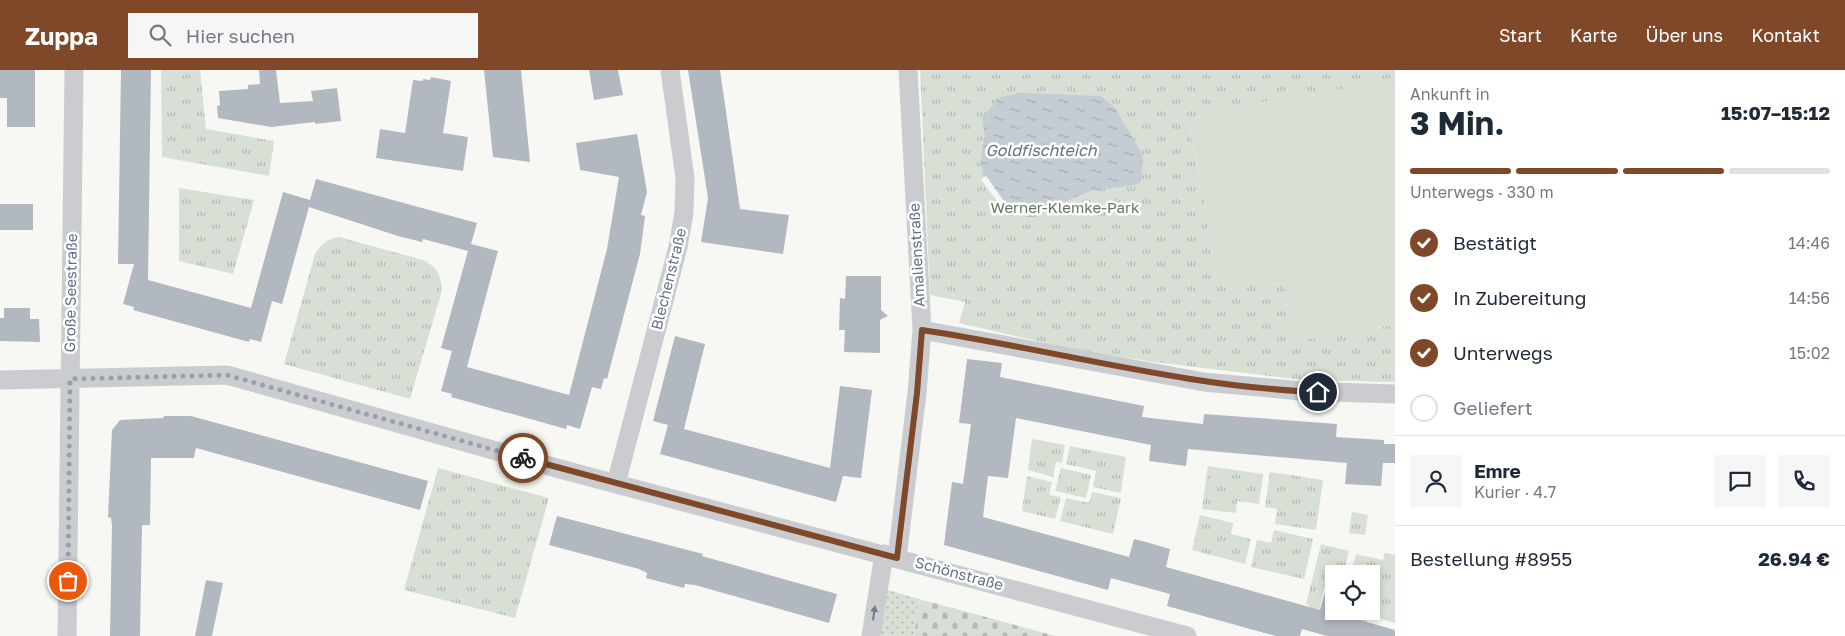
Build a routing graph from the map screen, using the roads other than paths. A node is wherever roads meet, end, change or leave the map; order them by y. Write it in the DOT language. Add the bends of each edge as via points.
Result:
graph roads {
  1 [pos="74,70"];
  2 [pos="670,70"];
  3 [pos="908,70"];
  4 [pos="922,330"];
  5 [pos="70,379"];
  6 [pos="0,380"];
  7 [pos="1395,394"];
  8 [pos="616,484"];
  9 [pos="890,556"];
  10 [pos="67,636"];
  11 [pos="871,636"];
  12 [pos="1187,636"];
  1 -- 5 [label="street, Große Seestraße"];
  2 -- 8 [label="street, Blechenstraße" via="685,178 684,213"];
  3 -- 4 [label="street, Amalienstraße"];
  4 -- 7 [label="street" via="1204,382 1300,391"];
  4 -- 9 [label="street, Amalienstraße" via="917,393"];
  5 -- 6 [label="street, Schönstraße"];
  5 -- 8 [label="street, Schönstraße" via="227,375"];
  5 -- 10 [label="street, Große Seestraße"];
  8 -- 9 [label="street, Schönstraße"];
  11 -- 9 [label="street, Amalienstraße, one-way"];
  9 -- 12 [label="street, Schönstraße"];
}
